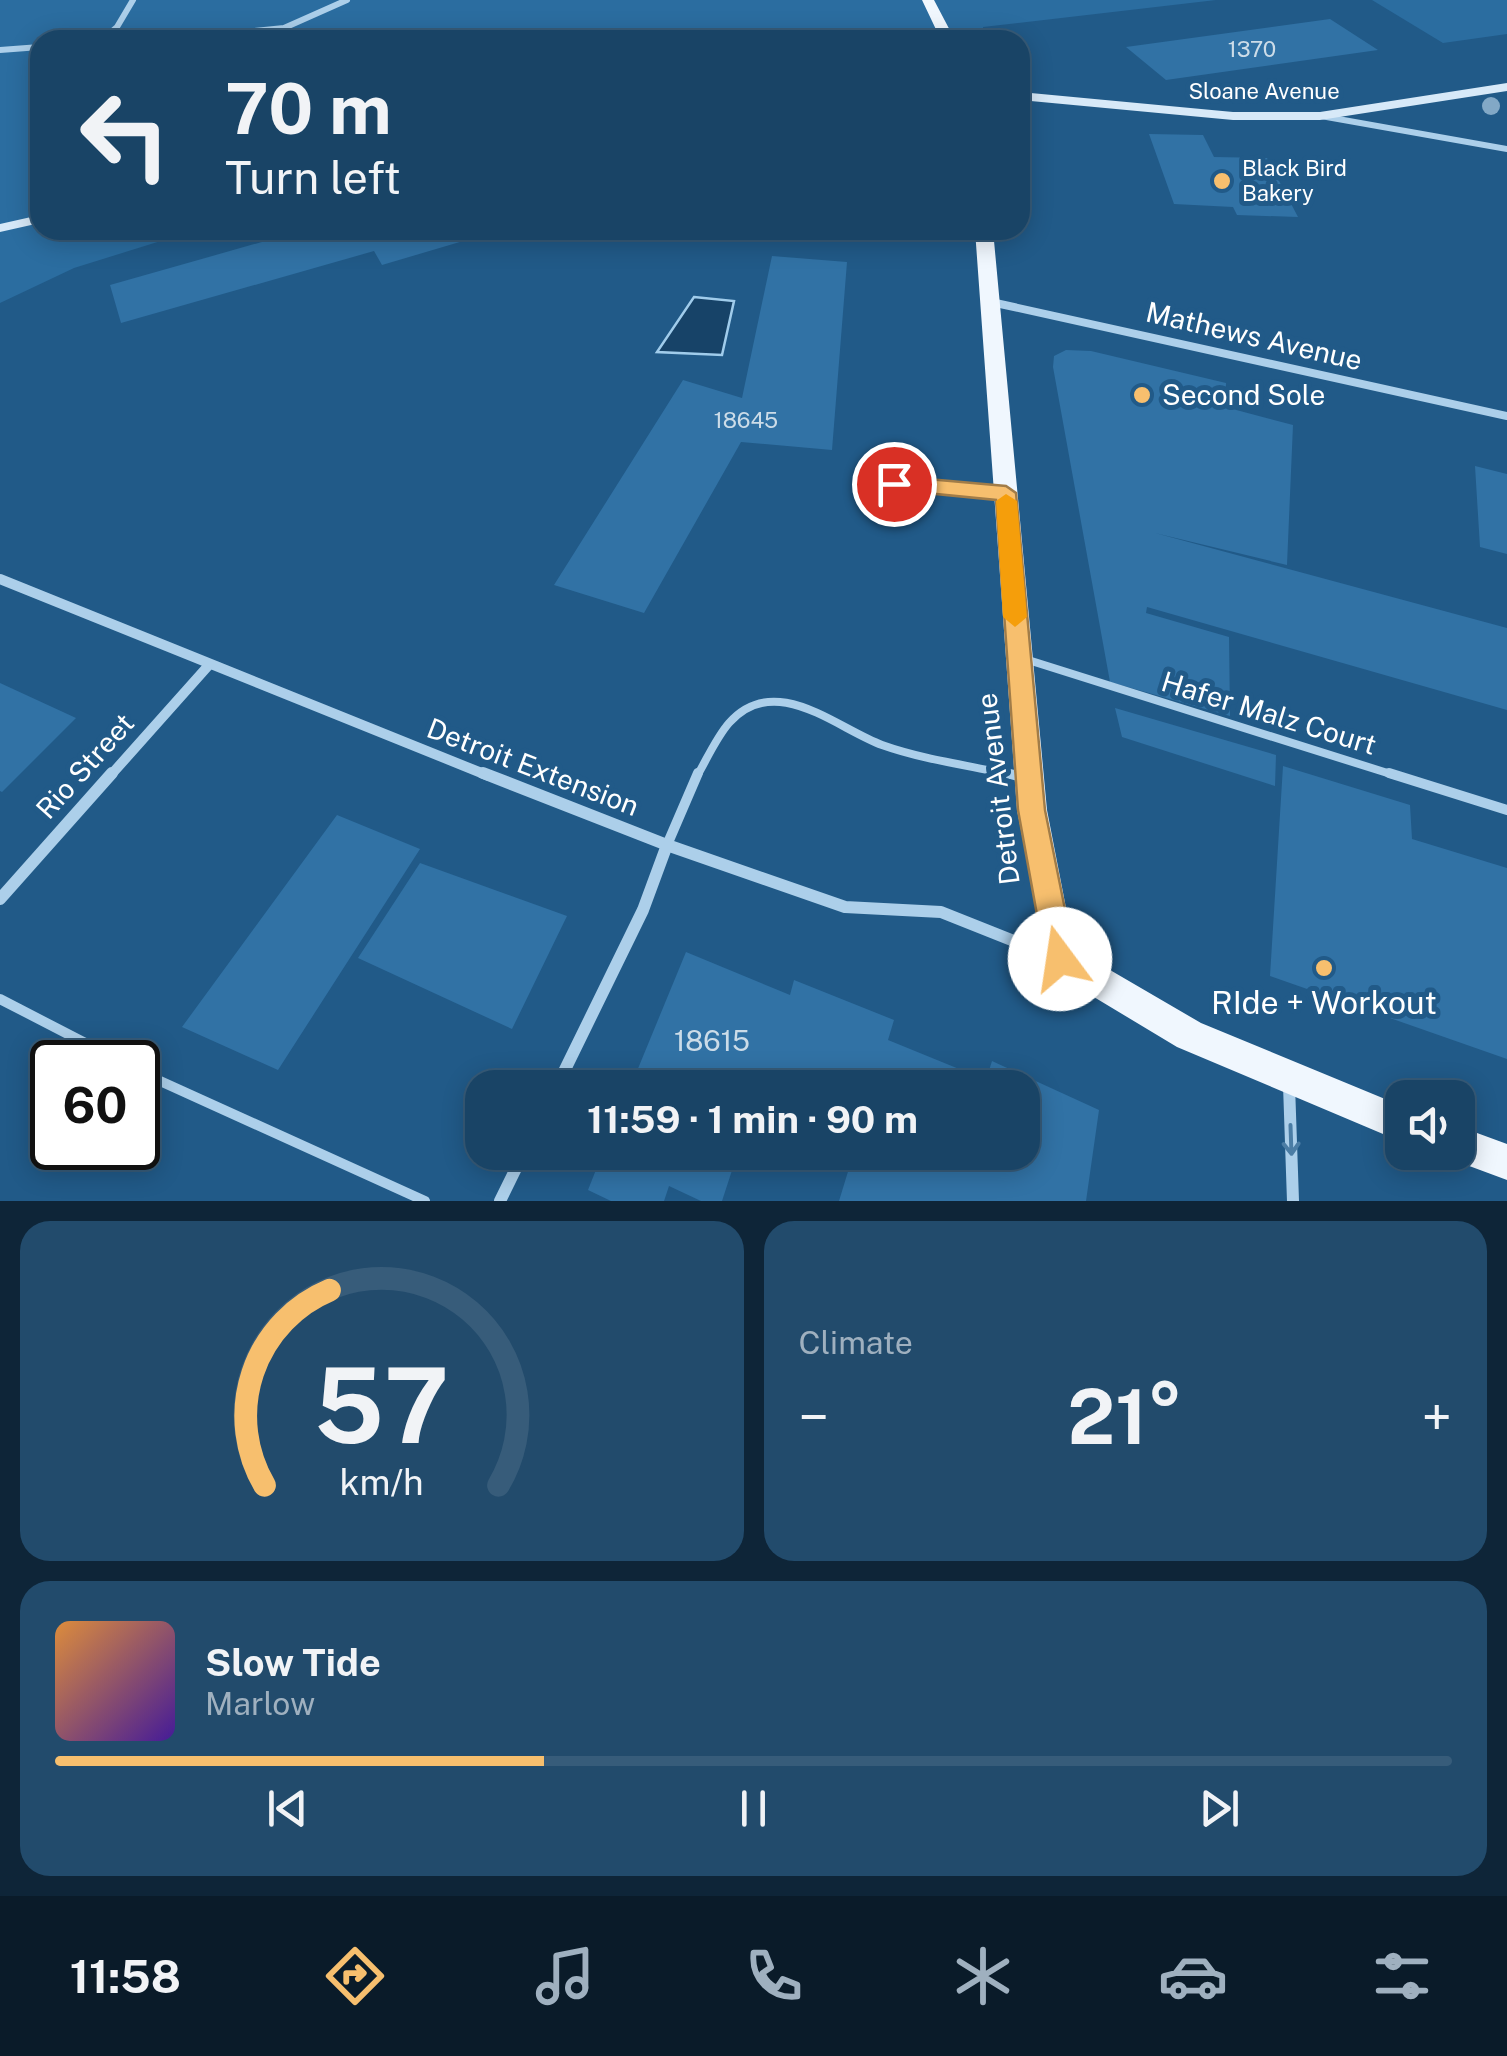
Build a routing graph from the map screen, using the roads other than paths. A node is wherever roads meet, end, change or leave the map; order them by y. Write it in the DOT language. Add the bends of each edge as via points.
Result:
graph roads {
  1 [pos="134,0"];
  2 [pos="346,0"];
  3 [pos="928,0"];
  4 [pos="113,30"];
  5 [pos="257,30"];
  6 [pos="943,30"];
  7 [pos="30,48"];
  8 [pos="0,50"];
  9 [pos="1507,87"];
  10 [pos="1030,97"];
  11 [pos="1320,116"];
  12 [pos="1507,149"];
  13 [pos="30,221"];
  14 [pos="0,228"];
  15 [pos="985,240"];
  16 [pos="991,302"];
  17 [pos="1507,416"];
  18 [pos="894,484"];
  19 [pos="1006,493"];
  20 [pos="0,579"];
  21 [pos="1018,657"];
  22 [pos="208,666"];
  23 [pos="1029,779"];
  24 [pos="1507,810"];
  25 [pos="666,845"];
  26 [pos="0,899"];
  27 [pos="1060,959"];
  28 [pos="0,999"];
  29 [pos="79,1040"];
  30 [pos="565,1070"];
  31 [pos="1289,1079"];
  32 [pos="160,1082"];
  33 [pos="1385,1117"];
  34 [pos="1475,1150"];
  35 [pos="1507,1162"];
  36 [pos="515,1170"];
  37 [pos="425,1201"];
  38 [pos="500,1201"];
  39 [pos="1293,1201"];
  1 -- 4 [label="street"];
  2 -- 5 [label="street" via="314,18"];
  3 -- 6 [label="main road"];
  7 -- 8 [label="street"];
  9 -- 11 [label="main road, Sloane Avenue"];
  10 -- 11 [label="main road, Sloane Avenue" via="1233,116"];
  11 -- 12 [label="street"];
  13 -- 14 [label="main road"];
  15 -- 16 [label="main road, Detroit Avenue"];
  16 -- 17 [label="street, Mathews Avenue"];
  16 -- 19 [label="main road, Detroit Avenue"];
  18 -- 19 [label="lane"];
  19 -- 21 [label="main road, Detroit Avenue"];
  20 -- 22 [label="street, Detroit Extension"];
  21 -- 23 [label="main road, Detroit Avenue"];
  21 -- 24 [label="lane, Hafer Malz Court"];
  22 -- 25 [label="street, Detroit Extension"];
  22 -- 26 [label="street, Rio Street"];
  23 -- 25 [label="lane" via="884,744 801,704 778,702 752,707 730,722"];
  23 -- 27 [label="main road, Detroit Avenue"];
  25 -- 27 [label="street, Detroit Extension" via="845,907 940,912"];
  25 -- 30 [label="street" via="643,910"];
  27 -- 31 [label="main road" via="1188,1035"];
  28 -- 29 [label="lane"];
  31 -- 33 [label="main road"];
  31 -- 39 [label="street, one-way"];
  32 -- 37 [label="lane"];
  34 -- 35 [label="main road"];
  36 -- 38 [label="street"];
}
